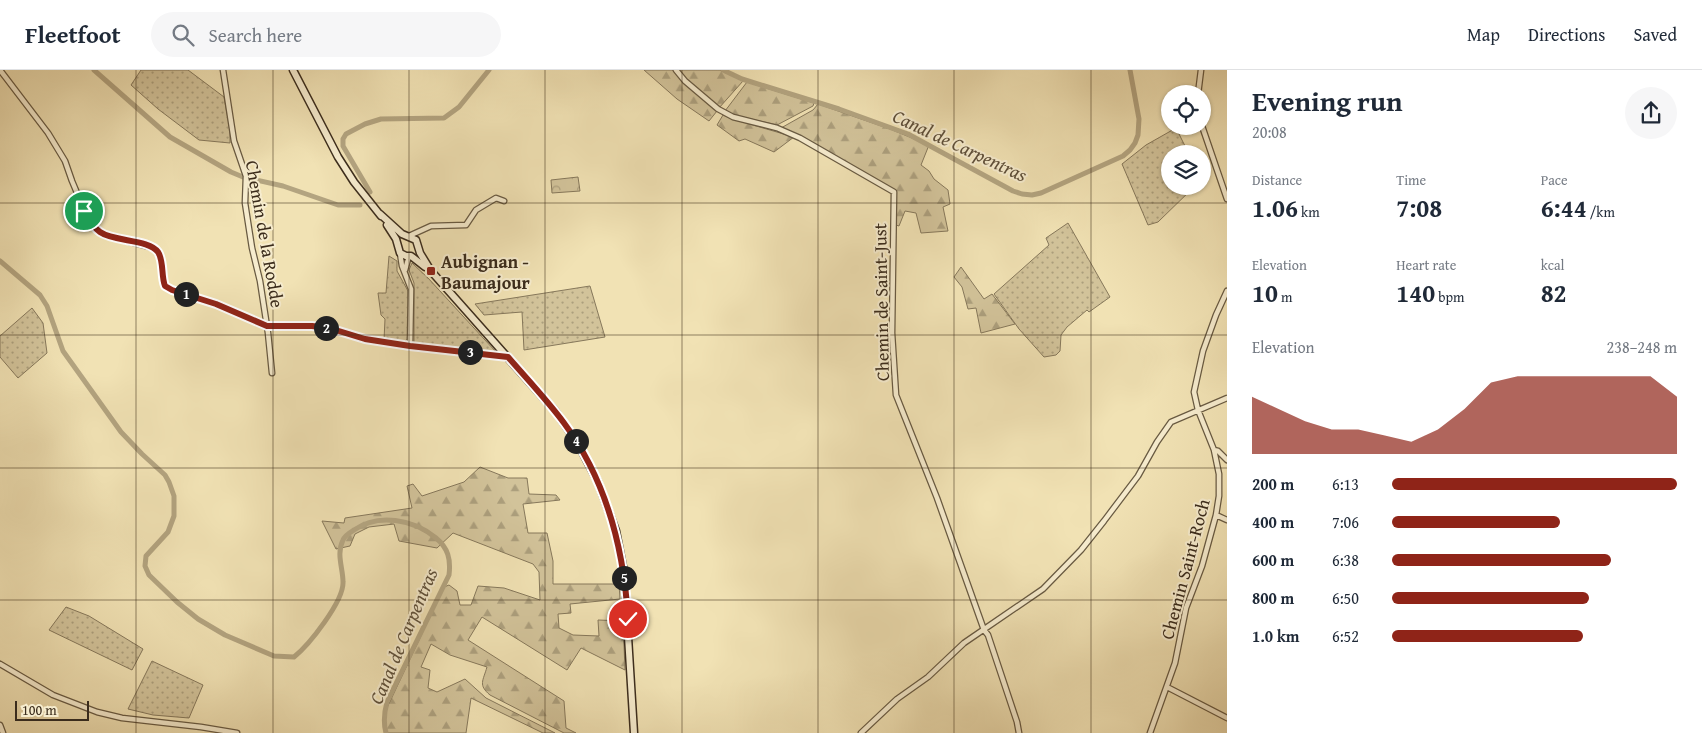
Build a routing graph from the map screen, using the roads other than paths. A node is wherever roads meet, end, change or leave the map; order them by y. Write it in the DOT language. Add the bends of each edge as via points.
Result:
graph roads {
  1 [pos="0,70"];
  2 [pos="223,70"];
  3 [pos="293,70"];
  4 [pos="676,70"];
  5 [pos="1201,70"];
  6 [pos="1199,85"];
  7 [pos="1205,135"];
  8 [pos="1227,199"];
  9 [pos="504,200"];
  10 [pos="380,214"];
  11 [pos="425,229"];
  12 [pos="408,236"];
  13 [pos="398,243"];
  14 [pos="418,245"];
  15 [pos="400,253"];
  16 [pos="410,256"];
  17 [pos="404,271"];
  18 [pos="431,271"];
  19 [pos="1227,291"];
  20 [pos="267,326"];
  21 [pos="410,346"];
  22 [pos="508,357"];
  23 [pos="272,373"];
  24 [pos="1227,398"];
  25 [pos="1198,410"];
  26 [pos="1214,450"];
  27 [pos="1227,460"];
  28 [pos="1216,515"];
  29 [pos="1227,520"];
  30 [pos="984,630"];
  31 [pos="0,664"];
  32 [pos="1167,687"];
  33 [pos="1227,718"];
  34 [pos="0,724"];
  35 [pos="3,733"];
  36 [pos="237,733"];
  37 [pos="634,733"];
  38 [pos="861,733"];
  39 [pos="1018,733"];
  40 [pos="1150,733"];
  1 -- 20 [label="street" via="65,161 84,211 95,228 107,236 154,248 160,257 165,286 172,290"];
  2 -- 20 [label="street, Chemin de la Rodde" via="234,140 246,178 252,248"];
  3 -- 10 [label="main road" via="338,157"];
  4 -- 30 [label="street, Chemin de Saint-Just" via="718,109 733,117 777,128 800,138 894,192 892,333 896,395"];
  5 -- 6 [label="street"];
  7 -- 8 [label="street"];
  9 -- 11 [label="street" via="496,198 476,210 466,225"];
  10 -- 12 [label="main road"];
  10 -- 13 [label="main road"];
  11 -- 12 [label="street"];
  11 -- 14 [label="street"];
  12 -- 13 [label="main road"];
  12 -- 14 [label="main road" via="413,237"];
  13 -- 15 [label="main road"];
  14 -- 16 [label="main road" via="416,253"];
  14 -- 18 [label="main road"];
  15 -- 16 [label="main road"];
  15 -- 17 [label="street"];
  16 -- 17 [label="street"];
  16 -- 18 [label="main road"];
  17 -- 21 [label="street" via="411,289"];
  18 -- 22 [label="main road"];
  19 -- 25 [label="street, Chemin Saint-Roch" via="1203,351 1194,392"];
  20 -- 21 [label="street" via="329,328 365,339"];
  20 -- 23 [label="street, Chemin de la Rodde"];
  21 -- 22 [label="street"];
  22 -- 37 [label="main road" via="576,440 610,513 624,572"];
  24 -- 25 [label="street"];
  25 -- 26 [label="street, Chemin Saint-Roch"];
  25 -- 30 [label="street" via="1167,426 1138,476 1104,521 1043,589"];
  26 -- 27 [label="street"];
  26 -- 28 [label="street, Chemin Saint-Roch" via="1219,482"];
  28 -- 29 [label="street"];
  28 -- 32 [label="street, Chemin Saint-Roch" via="1186,608"];
  30 -- 38 [label="street" via="964,643 920,684 897,699"];
  30 -- 39 [label="street, Chemin de Saint-Just"];
  31 -- 36 [label="street" via="53,696 97,712"];
  32 -- 33 [label="street"];
  32 -- 40 [label="street, Chemin Saint-Roch"];
  34 -- 35 [label="street"];
}
